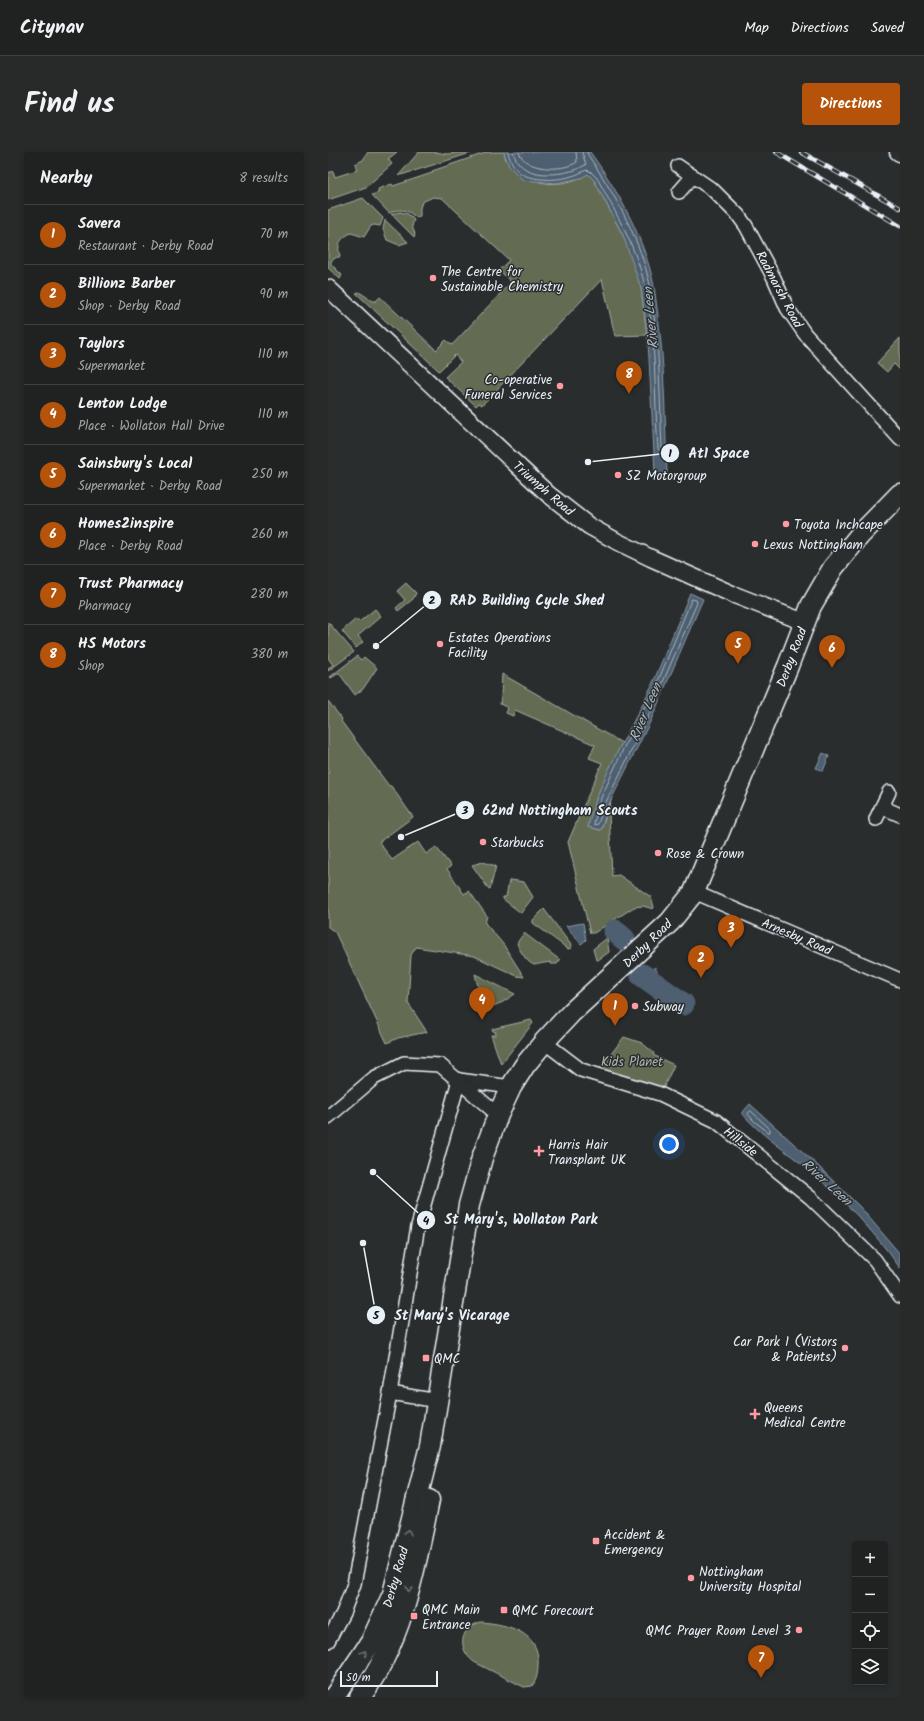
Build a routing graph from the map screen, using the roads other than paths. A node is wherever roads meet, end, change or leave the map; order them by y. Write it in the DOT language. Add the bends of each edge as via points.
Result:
graph roads {
  1 [pos="678,166"];
  2 [pos="693,176"];
  3 [pos="679,192"];
  4 [pos="328,288"];
  5 [pos="900,439"];
  6 [pos="900,494"];
  7 [pos="804,622"];
  8 [pos="889,792"];
  9 [pos="882,807"];
  10 [pos="900,815"];
  11 [pos="876,819"];
  12 [pos="694,892"];
  13 [pos="900,980"];
  14 [pos="544,1042"];
  15 [pos="459,1080"];
  16 [pos="511,1087"];
  17 [pos="498,1115"];
  18 [pos="328,1117"];
  19 [pos="898,1298"];
  20 [pos="390,1393"];
  21 [pos="438,1401"];
  22 [pos="430,1446"];
  23 [pos="328,1641"];
  24 [pos="334,1697"];
  25 [pos="360,1697"];
  1 -- 2 [label="street, Radmarsh Road"];
  2 -- 3 [label="street"];
  2 -- 5 [label="street, Radmarsh Road" via="713,190 738,215 774,278 787,308 805,334"];
  4 -- 7 [label="street, Triumph Road" via="548,494 590,526 651,558"];
  6 -- 7 [label="main road, Derby Road" via="860,535 833,568 814,599"];
  7 -- 12 [label="main road, Derby Road"];
  8 -- 9 [label="street"];
  9 -- 10 [label="street"];
  9 -- 11 [label="street"];
  12 -- 13 [label="street, Arnesby Road"];
  12 -- 14 [label="main road, Derby Road" via="670,922 572,1012"];
  14 -- 16 [label="main road, Derby Road"];
  14 -- 19 [label="street, Hillside" via="581,1070 660,1094 716,1121 811,1198 875,1260"];
  15 -- 16 [label="street"];
  15 -- 17 [label="street"];
  15 -- 18 [label="street" via="440,1065 404,1063 374,1078"];
  15 -- 20 [label="street" via="418,1226"];
  16 -- 17 [label="main road, Derby Road"];
  17 -- 21 [label="main road, Derby Road" via="482,1158 469,1205"];
  20 -- 21 [label="street"];
  20 -- 23 [label="street" via="354,1584 343,1613"];
  21 -- 22 [label="main road, Derby Road"];
  24 -- 22 [label="main road, Derby Road, one-way" via="371,1642 393,1594"];
  22 -- 25 [label="main road, Derby Road, one-way" via="430,1496 407,1598 394,1637"];
}
